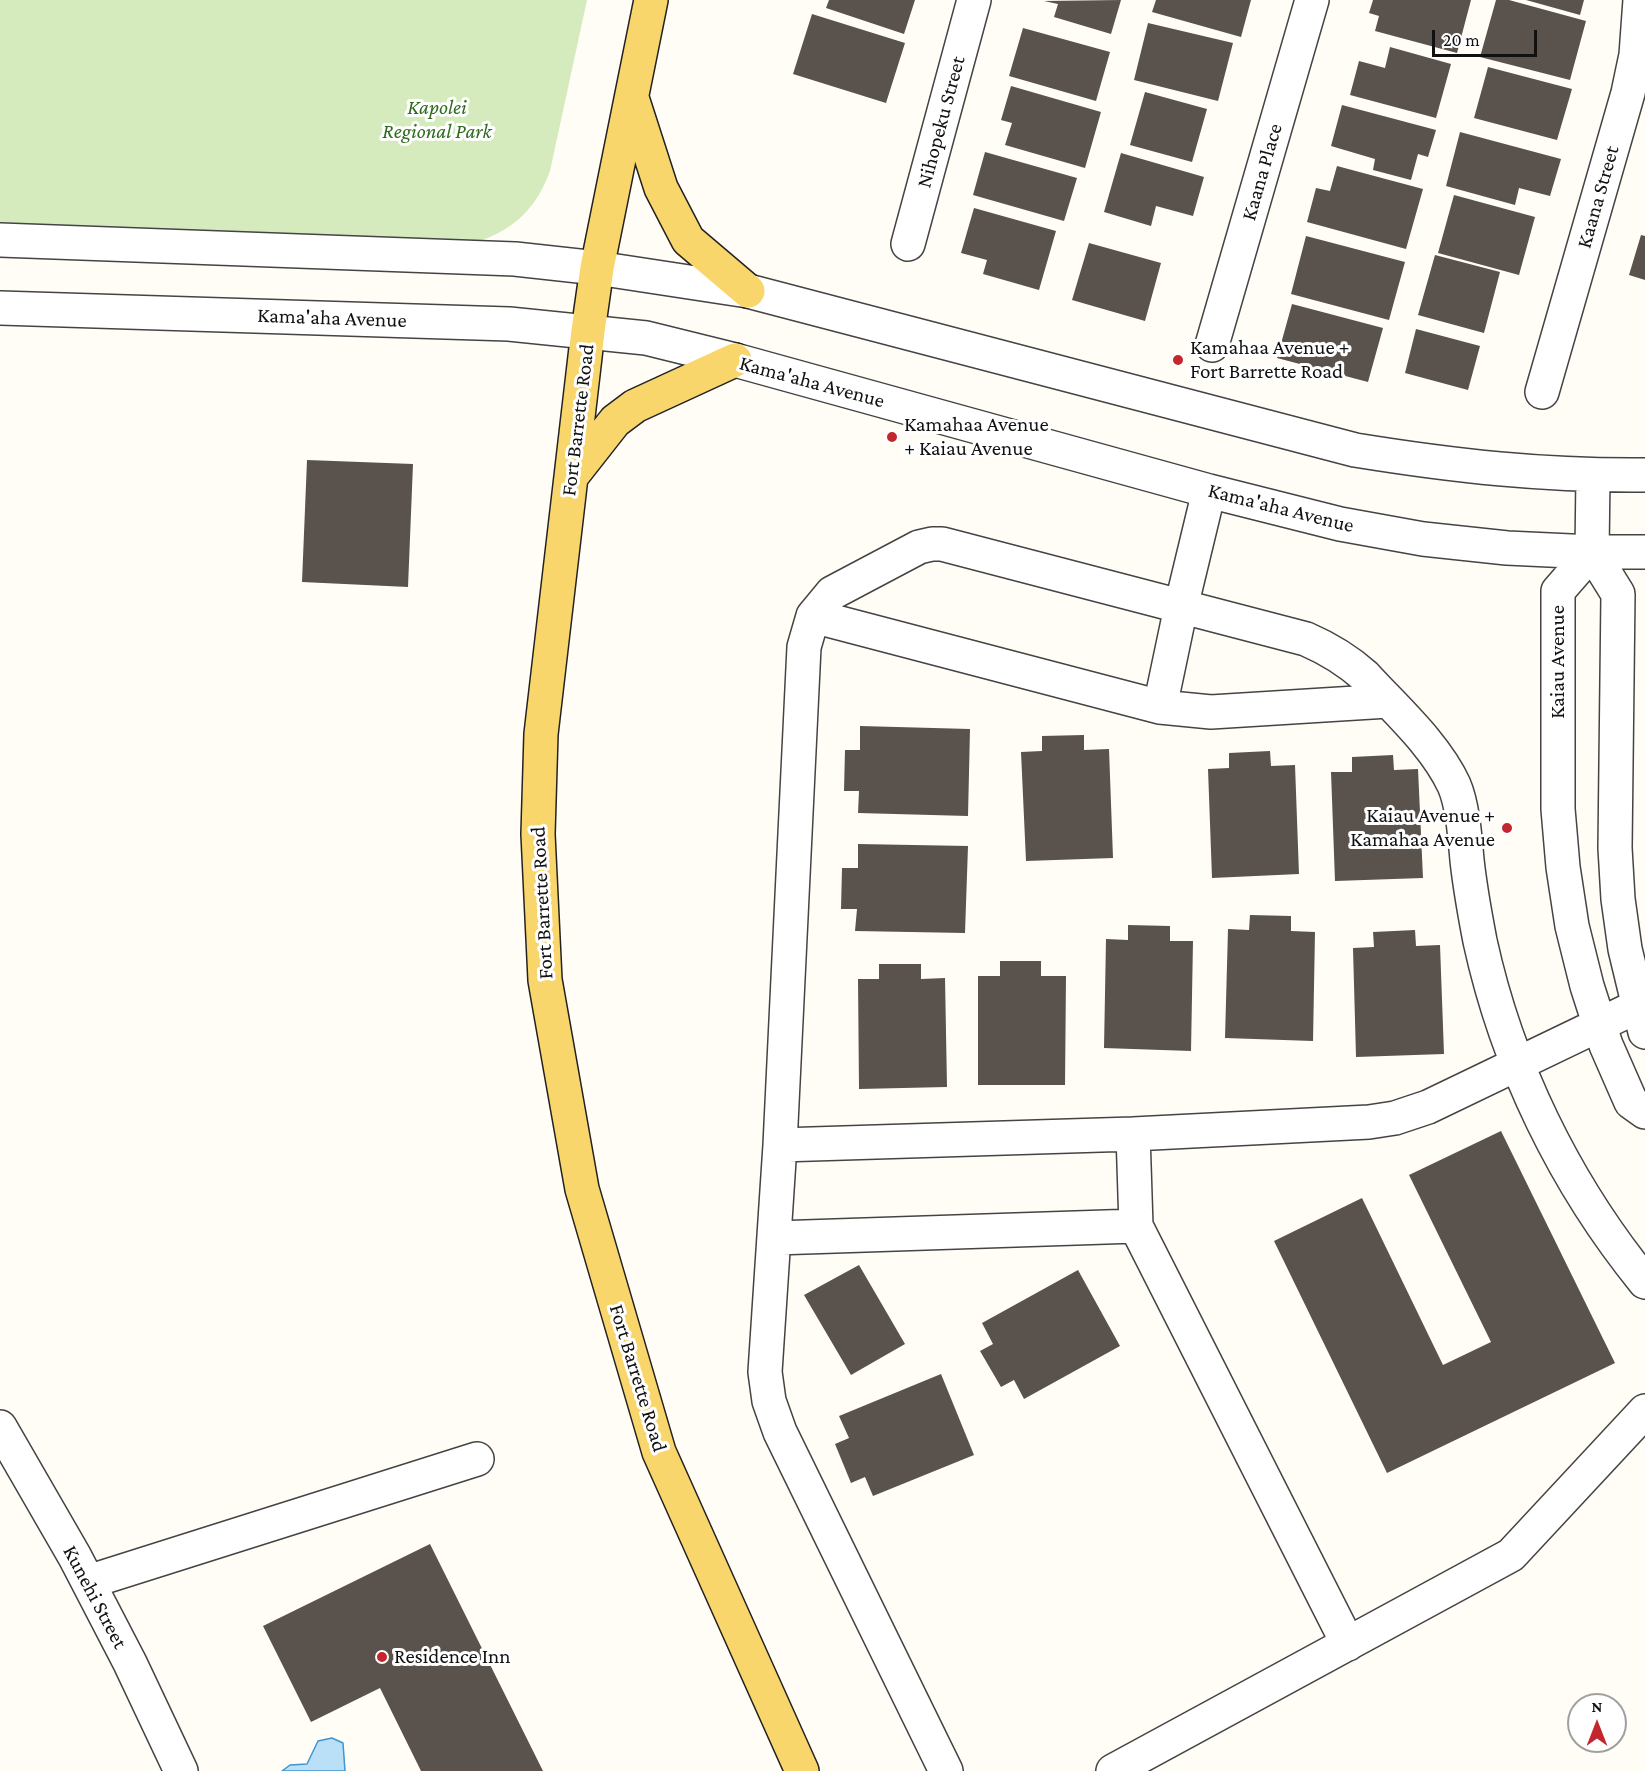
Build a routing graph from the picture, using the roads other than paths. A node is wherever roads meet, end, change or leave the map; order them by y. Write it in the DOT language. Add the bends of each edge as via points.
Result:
graph roads {
  1 [pos="651,0"];
  2 [pos="974,0"];
  3 [pos="1312,0"];
  4 [pos="1640,0"];
  5 [pos="632,98"];
  6 [pos="0,240"];
  7 [pos="908,244"];
  8 [pos="597,268"];
  9 [pos="748,291"];
  10 [pos="0,308"];
  11 [pos="588,332"];
  12 [pos="1212,345"];
  13 [pos="735,360"];
  14 [pos="1542,392"];
  15 [pos="1645,475"];
  16 [pos="1593,476"];
  17 [pos="571,477"];
  18 [pos="1209,491"];
  19 [pos="1592,552"];
  20 [pos="1645,552"];
  21 [pos="1181,607"];
  22 [pos="813,616"];
  23 [pos="1389,701"];
  24 [pos="1160,707"];
  25 [pos="1641,1019"];
  26 [pos="1600,1025"];
  27 [pos="1518,1064"];
  28 [pos="1645,1112"];
  29 [pos="1133,1134"];
  30 [pos="780,1145"];
  31 [pos="1136,1226"];
  32 [pos="775,1238"];
  33 [pos="1645,1282"];
  34 [pos="1645,1411"];
  35 [pos="0,1427"];
  36 [pos="477,1459"];
  37 [pos="88,1582"];
  38 [pos="1348,1644"];
  39 [pos="181,1771"];
  40 [pos="802,1771"];
  41 [pos="946,1771"];
  42 [pos="1113,1771"];
  1 -- 5 [label="main road, Fort Barrette Road"];
  2 -- 7 [label="street, Nihopeku Street"];
  3 -- 12 [label="street, Kaana Place"];
  4 -- 14 [label="street, Kaana Street" via="1636,55 1628,93"];
  5 -- 8 [label="main road, Fort Barrette Road"];
  5 -- 9 [label="main road" via="661,188 688,240"];
  6 -- 8 [label="street" via="515,259"];
  8 -- 9 [label="street"];
  8 -- 11 [label="main road, Fort Barrette Road"];
  9 -- 16 [label="street" via="1355,450 1434,463"];
  10 -- 11 [label="street, Kama'aha Avenue" via="509,324"];
  11 -- 13 [label="street, Kama'aha Avenue" via="646,338"];
  11 -- 17 [label="main road, Fort Barrette Road"];
  13 -- 17 [label="main road" via="635,406 615,421"];
  13 -- 18 [label="street, Kama'aha Avenue"];
  15 -- 16 [label="street"];
  16 -- 19 [label="street"];
  17 -- 40 [label="main road, Fort Barrette Road" via="541,734 538,834 545,980 582,1189 659,1452"];
  18 -- 19 [label="street, Kama'aha Avenue" via="1340,524 1423,539"];
  18 -- 21 [label="street"];
  19 -- 20 [label="street, Kama'aha Avenue"];
  19 -- 25 [label="street" via="1618,594 1615,848 1624,939"];
  19 -- 26 [label="street, Kaiau Avenue" via="1558,591 1558,809 1572,926"];
  21 -- 22 [label="street" via="932,544 918,547 832,593"];
  21 -- 23 [label="street" via="1322,646 1352,664"];
  21 -- 24 [label="street"];
  22 -- 24 [label="street"];
  22 -- 30 [label="street" via="804,647"];
  23 -- 24 [label="street" via="1211,712"];
  23 -- 27 [label="street" via="1440,758 1455,787 1480,942"];
  25 -- 26 [label="street"];
  26 -- 27 [label="street"];
  26 -- 28 [label="street, Kaiau Avenue" via="1631,1102"];
  27 -- 29 [label="street" via="1428,1107 1395,1118"];
  27 -- 33 [label="street" via="1535,1106 1593,1212"];
  29 -- 30 [label="street"];
  29 -- 31 [label="street"];
  30 -- 32 [label="street"];
  31 -- 32 [label="street"];
  31 -- 38 [label="street"];
  32 -- 41 [label="street" via="765,1372 769,1401 785,1442"];
  34 -- 38 [label="street" via="1511,1555"];
  35 -- 37 [label="street, Kunehi Street"];
  36 -- 37 [label="street"];
  37 -- 39 [label="street, Kunehi Street"];
  38 -- 42 [label="street"];
}
